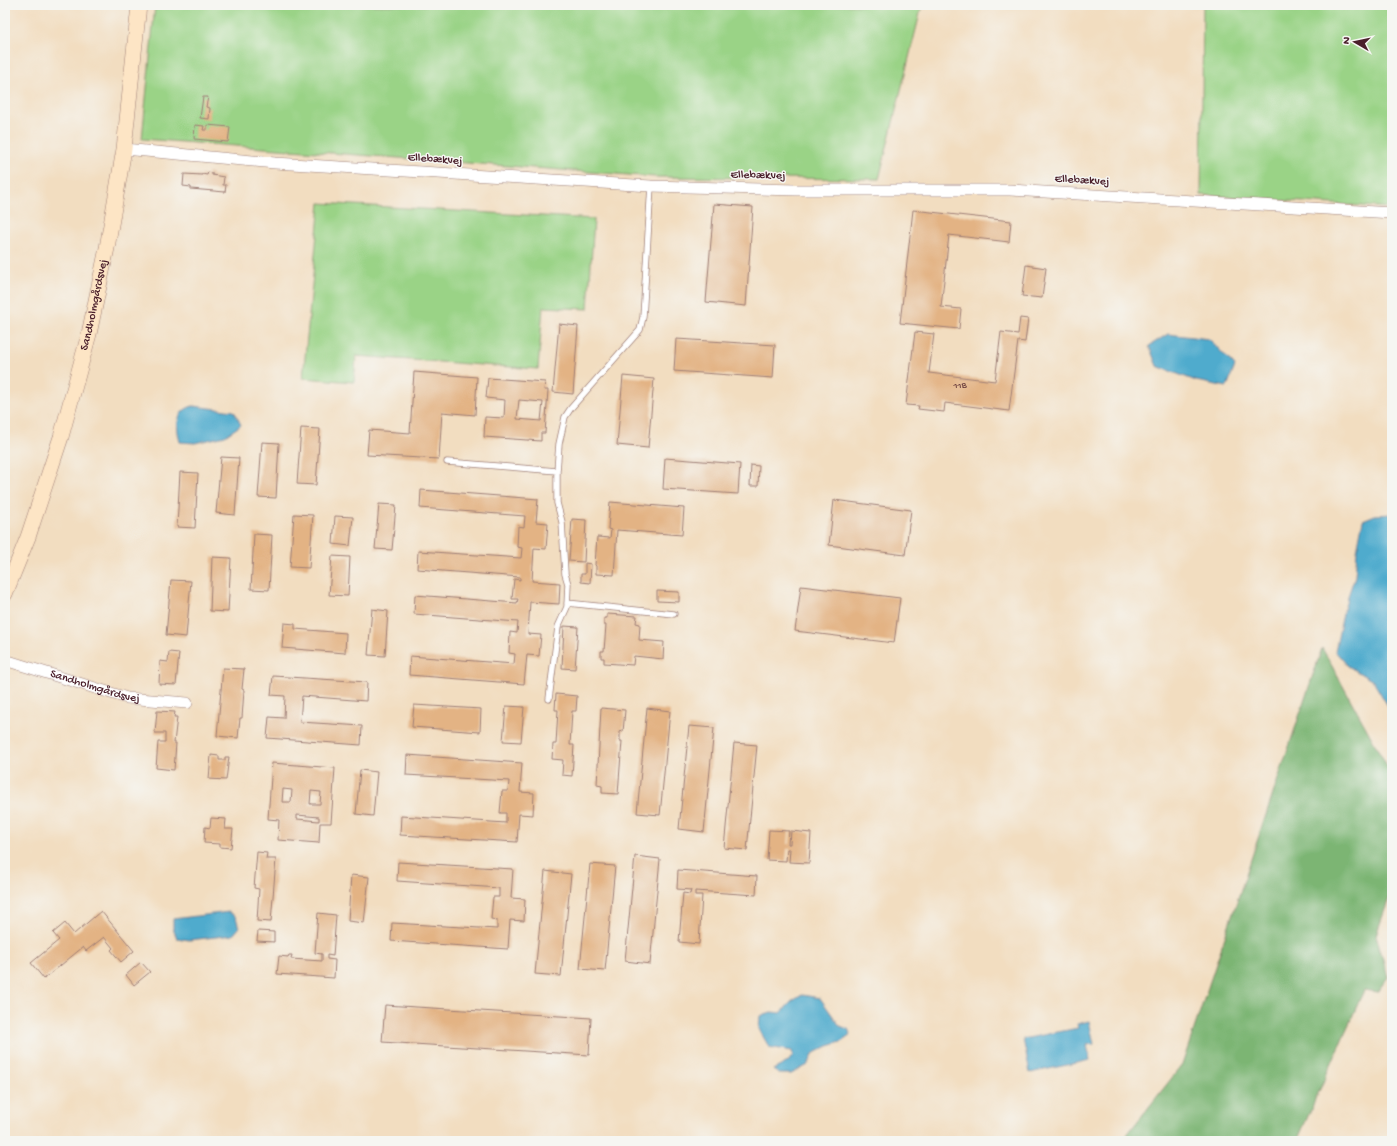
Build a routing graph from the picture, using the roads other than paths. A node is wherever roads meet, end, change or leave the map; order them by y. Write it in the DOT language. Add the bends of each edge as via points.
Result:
graph roads {
  1 [pos="139,5"];
  2 [pos="124,150"];
  3 [pos="651,186"];
  4 [pos="1392,213"];
  5 [pos="447,462"];
  6 [pos="557,471"];
  7 [pos="5,594"];
  8 [pos="567,603"];
  9 [pos="674,614"];
  10 [pos="5,660"];
  11 [pos="549,699"];
  12 [pos="188,703"];
  1 -- 2 [label="street, Sandholmgårdsvej"];
  2 -- 3 [label="street, Ellebækvej" via="276,163"];
  2 -- 7 [label="street, Sandholmgårdsvej" via="89,334 41,499"];
  3 -- 4 [label="street, Ellebækvej" via="796,190 1010,190"];
  3 -- 6 [label="lane" via="643,317 640,330 565,417"];
  5 -- 6 [label="lane"];
  6 -- 8 [label="lane" via="557,502 562,522 565,574 568,584"];
  8 -- 9 [label="lane"];
  8 -- 11 [label="lane" via="558,627"];
  10 -- 12 [label="street, Sandholmgårdsvej" via="127,698"];
}
